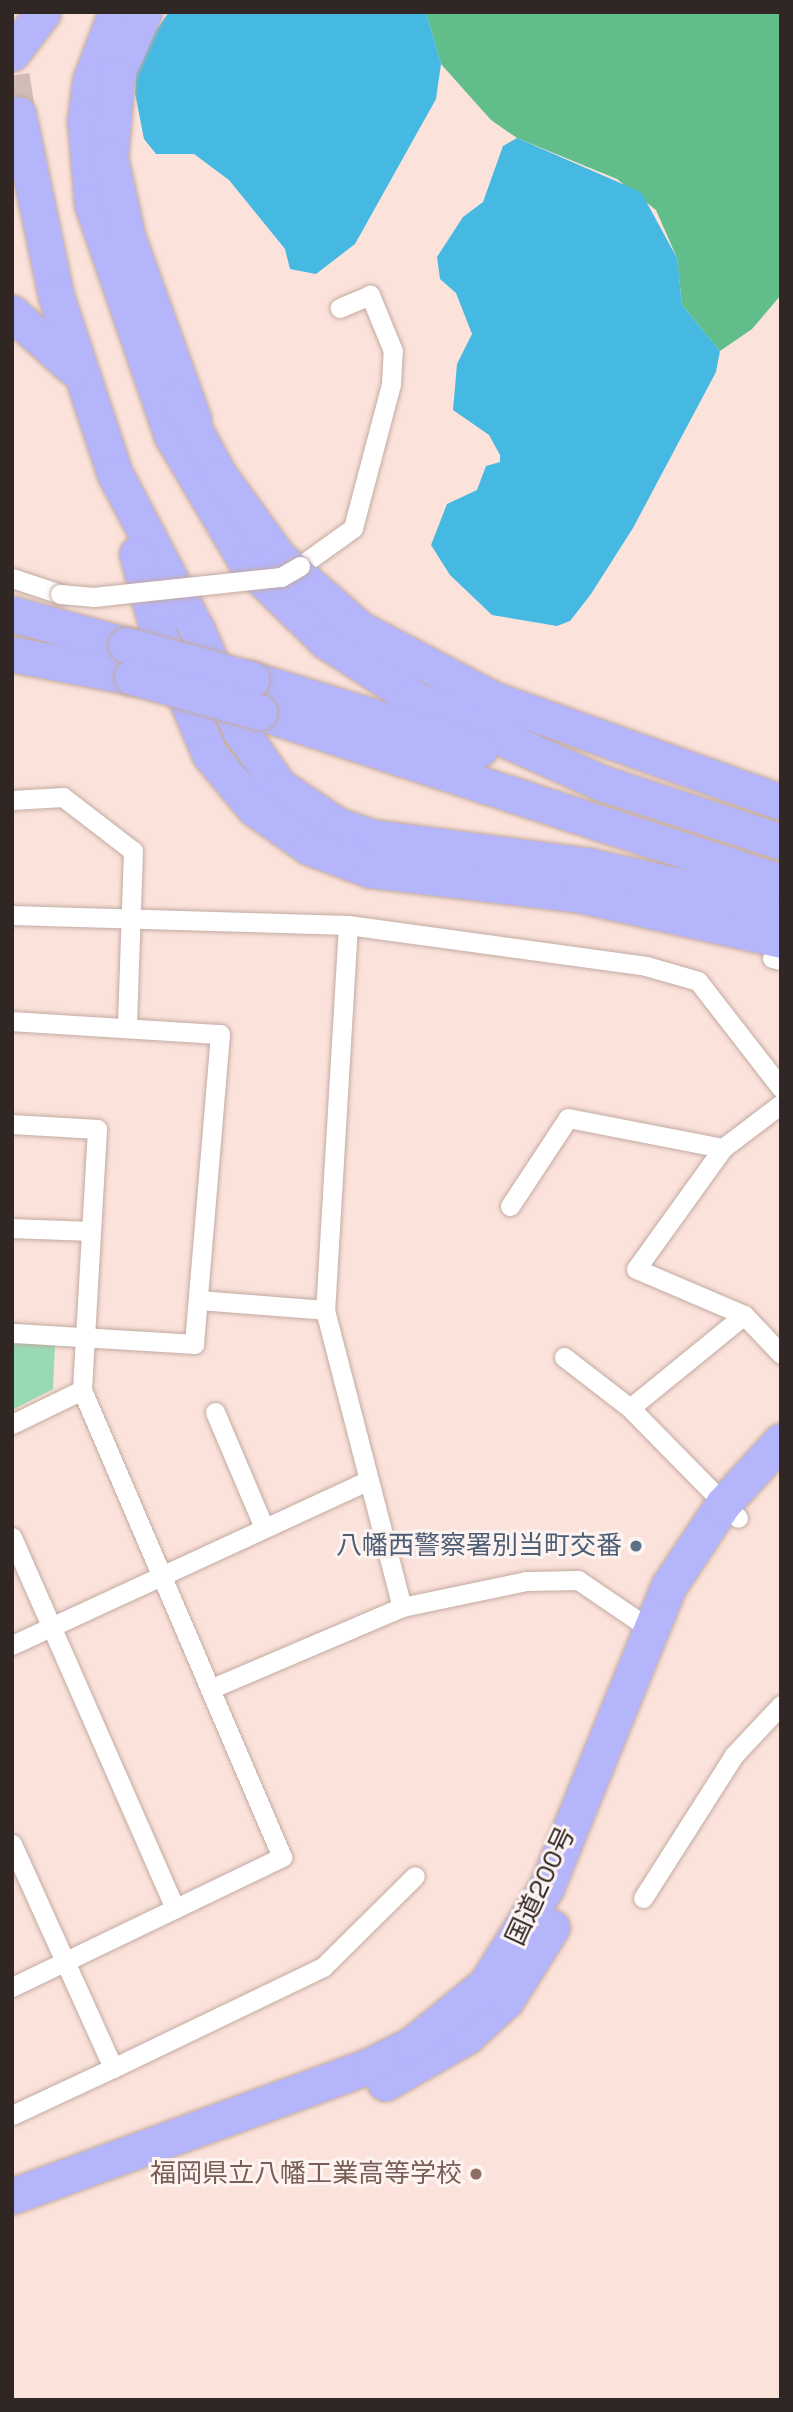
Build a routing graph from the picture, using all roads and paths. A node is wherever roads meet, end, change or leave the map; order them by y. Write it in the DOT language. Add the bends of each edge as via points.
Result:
graph roads {
  1 [pos="43,12"];
  2 [pos="116,12"];
  3 [pos="144,12"];
  4 [pos="12,53"];
  5 [pos="18,114"];
  6 [pos="86,160"];
  7 [pos="340,307"];
  8 [pos="12,313"];
  9 [pos="79,376"];
  10 [pos="198,433"];
  11 [pos="115,474"];
  12 [pos="12,578"];
  13 [pos="12,614"];
  14 [pos="12,654"];
  15 [pos="129,661"];
  16 [pos="255,696"];
  17 [pos="12,800"];
  18 [pos="781,802"];
  19 [pos="775,840"];
  20 [pos="781,882"];
  21 [pos="781,909"];
  22 [pos="12,915"];
  23 [pos="134,922"];
  24 [pos="348,925"];
  25 [pos="778,952"];
  26 [pos="12,1021"];
  27 [pos="127,1025"];
  28 [pos="781,1088"];
  29 [pos="781,1104"];
  30 [pos="12,1124"];
  31 [pos="723,1148"];
  32 [pos="510,1206"];
  33 [pos="12,1228"];
  34 [pos="89,1231"];
  35 [pos="199,1300"];
  36 [pos="326,1310"];
  37 [pos="744,1315"];
  38 [pos="12,1333"];
  39 [pos="87,1334"];
  40 [pos="781,1354"];
  41 [pos="564,1357"];
  42 [pos="82,1390"];
  43 [pos="630,1408"];
  44 [pos="215,1412"];
  45 [pos="12,1424"];
  46 [pos="781,1441"];
  47 [pos="781,1471"];
  48 [pos="369,1480"];
  49 [pos="730,1511"];
  50 [pos="264,1525"];
  51 [pos="12,1537"];
  52 [pos="158,1576"];
  53 [pos="402,1607"];
  54 [pos="54,1625"];
  55 [pos="655,1633"];
  56 [pos="12,1645"];
  57 [pos="210,1689"];
  58 [pos="781,1705"];
  59 [pos="12,1844"];
  60 [pos="415,1877"];
  61 [pos="643,1898"];
  62 [pos="175,1909"];
  63 [pos="64,1963"];
  64 [pos="12,1987"];
  65 [pos="113,2068"];
  66 [pos="12,2115"];
  67 [pos="12,2196"];
  68 [pos="12,2218"];
  1 -- 4 [label="highway"];
  2 -- 6 [label="highway" via="90,81"];
  3 -- 10 [label="highway" via="117,74 110,158 128,239"];
  5 -- 9 [label="highway"];
  6 -- 10 [label="highway" via="147,336"];
  6 -- 19 [label="highway" via="103,247 172,436 220,525 288,606 369,672 489,735 602,783"];
  7 -- 12 [label="street, bridge" via="370,295 393,351 391,384 353,528 281,577 93,597 60,594"];
  8 -- 9 [label="highway" via="54,345"];
  9 -- 11 [label="highway"];
  10 -- 18 [label="highway" via="279,558 360,629 493,699"];
  11 -- 21 [label="highway" via="256,759 308,808 337,825 403,844 590,866"];
  11 -- 25 [label="highway" via="159,635 194,723 231,783 281,830 372,870 580,895"];
  13 -- 15 [label="highway"];
  14 -- 15 [label="highway"];
  15 -- 16 [label="highway, bridge"];
  16 -- 19 [label="highway"];
  16 -- 20 [label="highway"];
  17 -- 23 [label="street" via="62,797 133,851"];
  22 -- 23 [label="street"];
  23 -- 24 [label="street"];
  23 -- 27 [label="street"];
  24 -- 28 [label="street" via="646,966 698,981"];
  24 -- 36 [label="street"];
  26 -- 27 [label="street"];
  27 -- 35 [label="street" via="220,1034"];
  29 -- 31 [label="street"];
  30 -- 34 [label="street" via="97,1129"];
  31 -- 32 [label="street" via="568,1118"];
  31 -- 37 [label="street" via="636,1269"];
  33 -- 34 [label="street"];
  34 -- 39 [label="street"];
  35 -- 36 [label="street"];
  35 -- 39 [label="street" via="194,1344"];
  36 -- 48 [label="street"];
  37 -- 40 [label="street"];
  37 -- 43 [label="street"];
  38 -- 39 [label="street"];
  39 -- 42 [label="street"];
  41 -- 43 [label="street"];
  42 -- 45 [label="street"];
  42 -- 52 [label="street"];
  43 -- 49 [label="street"];
  44 -- 50 [label="street"];
  46 -- 49 [label="highway, 国道200号"];
  47 -- 49 [label="highway, 国道200号"];
  48 -- 50 [label="street"];
  48 -- 53 [label="street"];
  49 -- 55 [label="highway, 国道200号"];
  50 -- 52 [label="street"];
  51 -- 54 [label="street"];
  52 -- 54 [label="street"];
  52 -- 57 [label="street"];
  53 -- 55 [label="street" via="526,1581 578,1580"];
  53 -- 57 [label="street"];
  54 -- 56 [label="street"];
  54 -- 62 [label="street"];
  55 -- 67 [label="highway, 国道200号" via="546,1888 518,1941 476,1993 411,2045 369,2066"];
  55 -- 68 [label="highway, 国道200号" via="562,1908 506,2000 467,2036 383,2084"];
  57 -- 62 [label="street" via="282,1857"];
  58 -- 61 [label="street" via="734,1755"];
  59 -- 63 [label="street"];
  60 -- 65 [label="street" via="323,1967"];
  62 -- 63 [label="street"];
  63 -- 64 [label="street"];
  63 -- 65 [label="street"];
  65 -- 66 [label="street"];
}
